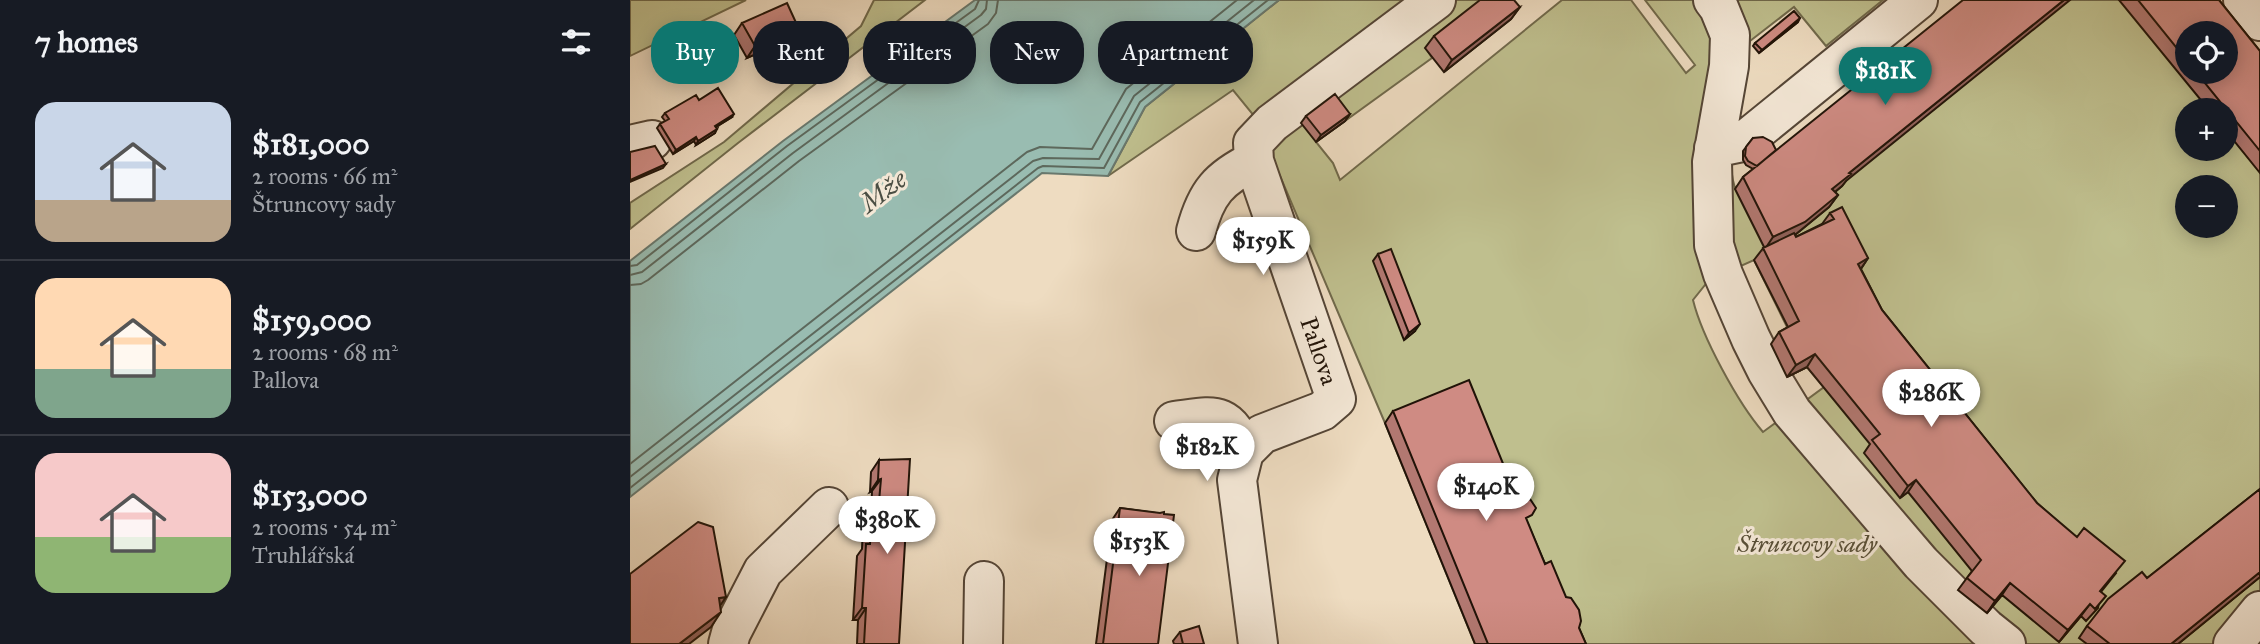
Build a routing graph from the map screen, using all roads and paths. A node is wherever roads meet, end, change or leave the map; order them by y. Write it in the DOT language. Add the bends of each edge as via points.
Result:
graph roads {
  1 [pos="1436,0"];
  2 [pos="1918,0"];
  3 [pos="2243,0"];
  4 [pos="1720,3"];
  5 [pos="2260,21"];
  6 [pos="1714,148"];
  7 [pos="1254,152"];
  8 [pos="1196,231"];
  9 [pos="1174,421"];
  10 [pos="1244,452"];
  11 [pos="830,507"];
  12 [pos="984,582"];
  13 [pos="2260,611"];
  14 [pos="2260,637"];
  15 [pos="728,644"];
  16 [pos="983,644"];
  17 [pos="1258,644"];
  18 [pos="2006,644"];
  19 [pos="2235,644"];
  1 -- 7 [label="street" via="1272,122"];
  2 -- 6 [label="street" via="1743,142"];
  3 -- 5 [label="street"];
  4 -- 6 [label="street" via="1730,35 1730,58"];
  6 -- 18 [label="street" via="1714,245 1767,372 1792,412 1921,562"];
  7 -- 8 [label="street" via="1212,191"];
  7 -- 10 [label="street, Pallova" via="1336,399 1322,411 1262,434"];
  9 -- 10 [label="street" via="1220,418 1234,429"];
  10 -- 17 [label="street" via="1237,480"];
  11 -- 15 [label="street" via="763,570"];
  12 -- 16 [label="street"];
  13 -- 19 [label="street"];
  14 -- 19 [label="street"];
}
